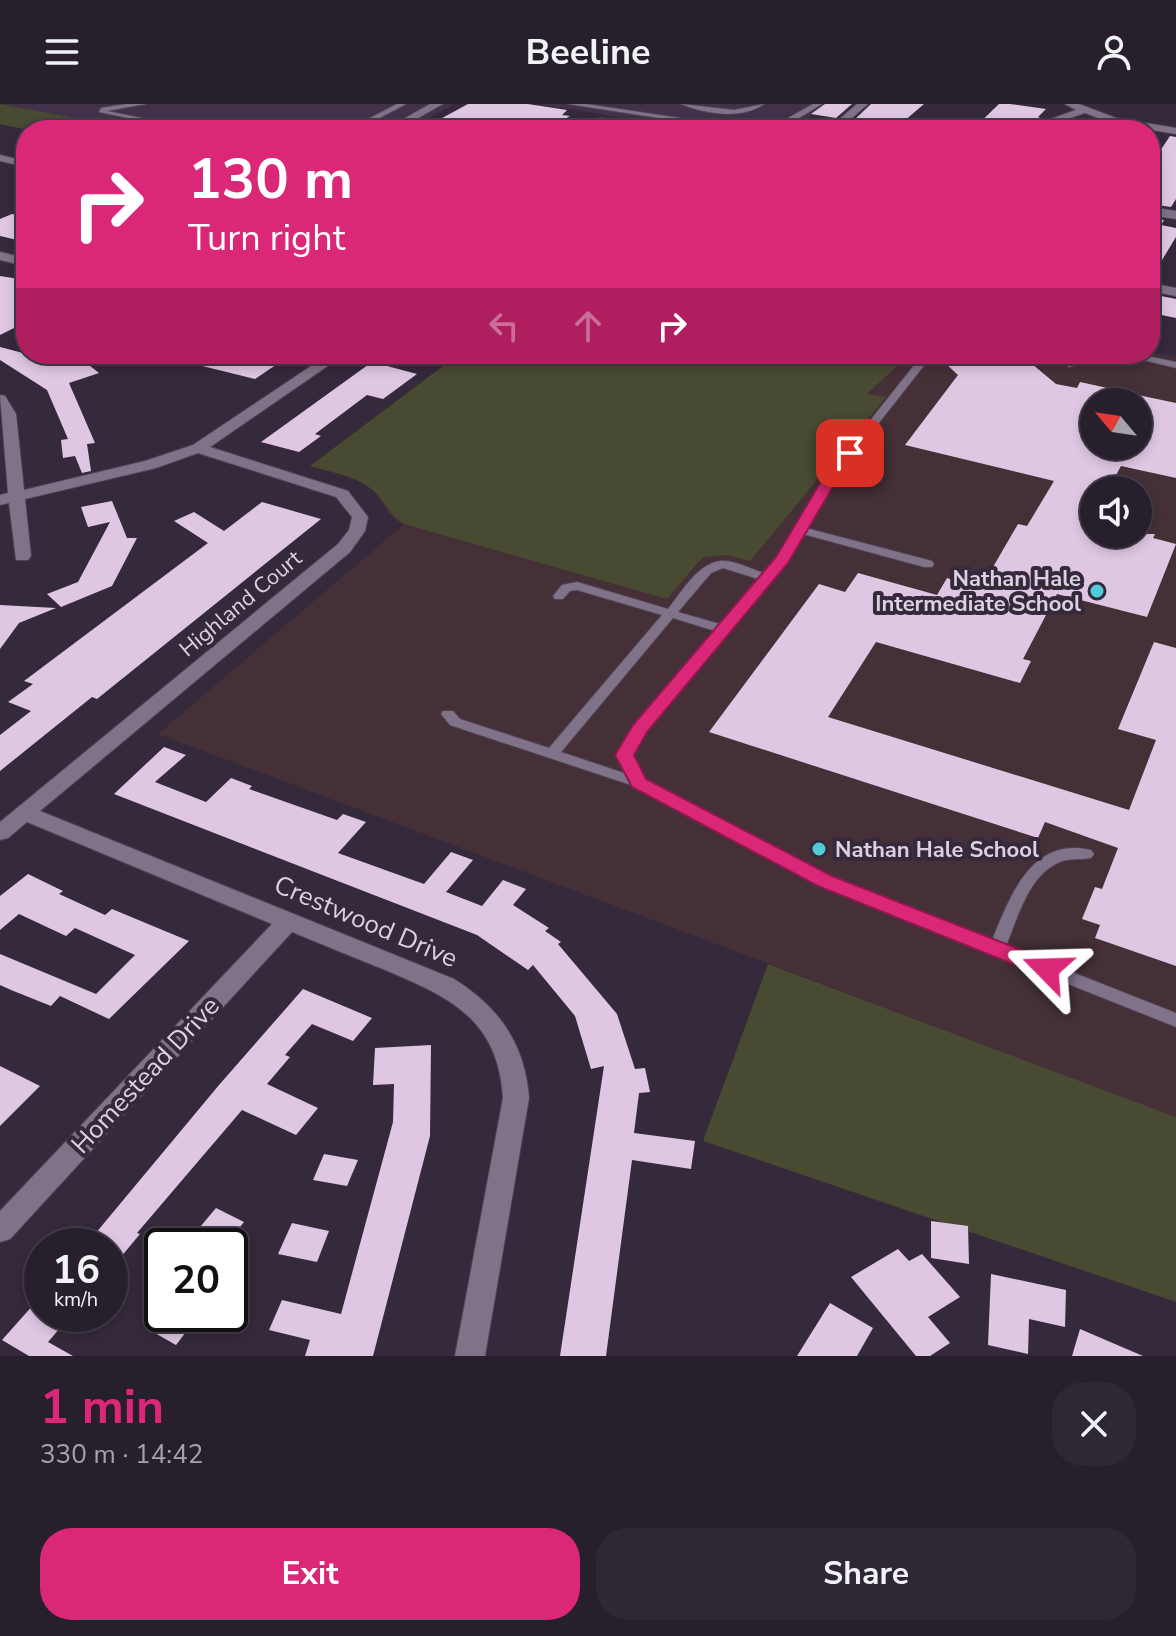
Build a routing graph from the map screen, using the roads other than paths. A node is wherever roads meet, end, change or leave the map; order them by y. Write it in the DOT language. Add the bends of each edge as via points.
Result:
graph roads {
  1 [pos="142,104"];
  2 [pos="402,104"];
  3 [pos="438,104"];
  4 [pos="572,104"];
  5 [pos="685,104"];
  6 [pos="760,104"];
  7 [pos="818,104"];
  8 [pos="863,104"];
  9 [pos="1070,104"];
  10 [pos="1082,111"];
  11 [pos="144,120"];
  12 [pos="371,120"];
  13 [pos="408,120"];
  14 [pos="680,120"];
  15 [pos="790,120"];
  16 [pos="844,120"];
  17 [pos="1055,120"];
  18 [pos="1111,120"];
  19 [pos="324,364"];
  20 [pos="920,364"];
  21 [pos="0,399"];
  22 [pos="198,448"];
  23 [pos="8,500"];
  24 [pos="800,530"];
  25 [pos="22,556"];
  26 [pos="928,564"];
  27 [pos="767,578"];
  28 [pos="559,596"];
  29 [pos="670,614"];
  30 [pos="723,629"];
  31 [pos="448,714"];
  32 [pos="551,755"];
  33 [pos="639,783"];
  34 [pos="24,813"];
  35 [pos="0,833"];
  36 [pos="1086,854"];
  37 [pos="289,920"];
  38 [pos="996,949"];
  39 [pos="1176,1020"];
  40 [pos="0,1230"];
  41 [pos="470,1356"];
  1 -- 11 [label="lane" via="103,112"];
  2 -- 12 [label="lane"];
  3 -- 13 [label="street"];
  4 -- 14 [label="lane"];
  5 -- 6 [label="lane" via="737,112"];
  7 -- 15 [label="lane"];
  8 -- 16 [label="street"];
  9 -- 10 [label="street"];
  10 -- 17 [label="street"];
  10 -- 18 [label="street"];
  19 -- 22 [label="street"];
  20 -- 24 [label="lane" via="830,478"];
  21 -- 23 [label="street" via="9,414"];
  22 -- 23 [label="street"];
  22 -- 34 [label="street, Highland Court" via="336,491 355,507 360,517 357,531 344,548"];
  23 -- 25 [label="street"];
  24 -- 26 [label="lane"];
  24 -- 27 [label="lane"];
  27 -- 29 [label="lane" via="714,566"];
  27 -- 30 [label="lane"];
  28 -- 29 [label="lane" via="577,586"];
  29 -- 30 [label="lane"];
  29 -- 32 [label="lane"];
  30 -- 33 [label="lane" via="639,729 624,755"];
  31 -- 32 [label="lane" via="455,722"];
  32 -- 33 [label="lane"];
  33 -- 38 [label="lane" via="825,881"];
  34 -- 35 [label="street, Highland Court"];
  34 -- 37 [label="street, Crestwood Drive"];
  36 -- 38 [label="lane" via="1060,856 1030,877"];
  37 -- 40 [label="street, Homestead Drive"];
  37 -- 41 [label="street, Crestwood Drive" via="460,994 479,1009 509,1053 516,1098"];
  38 -- 39 [label="lane"];
}
